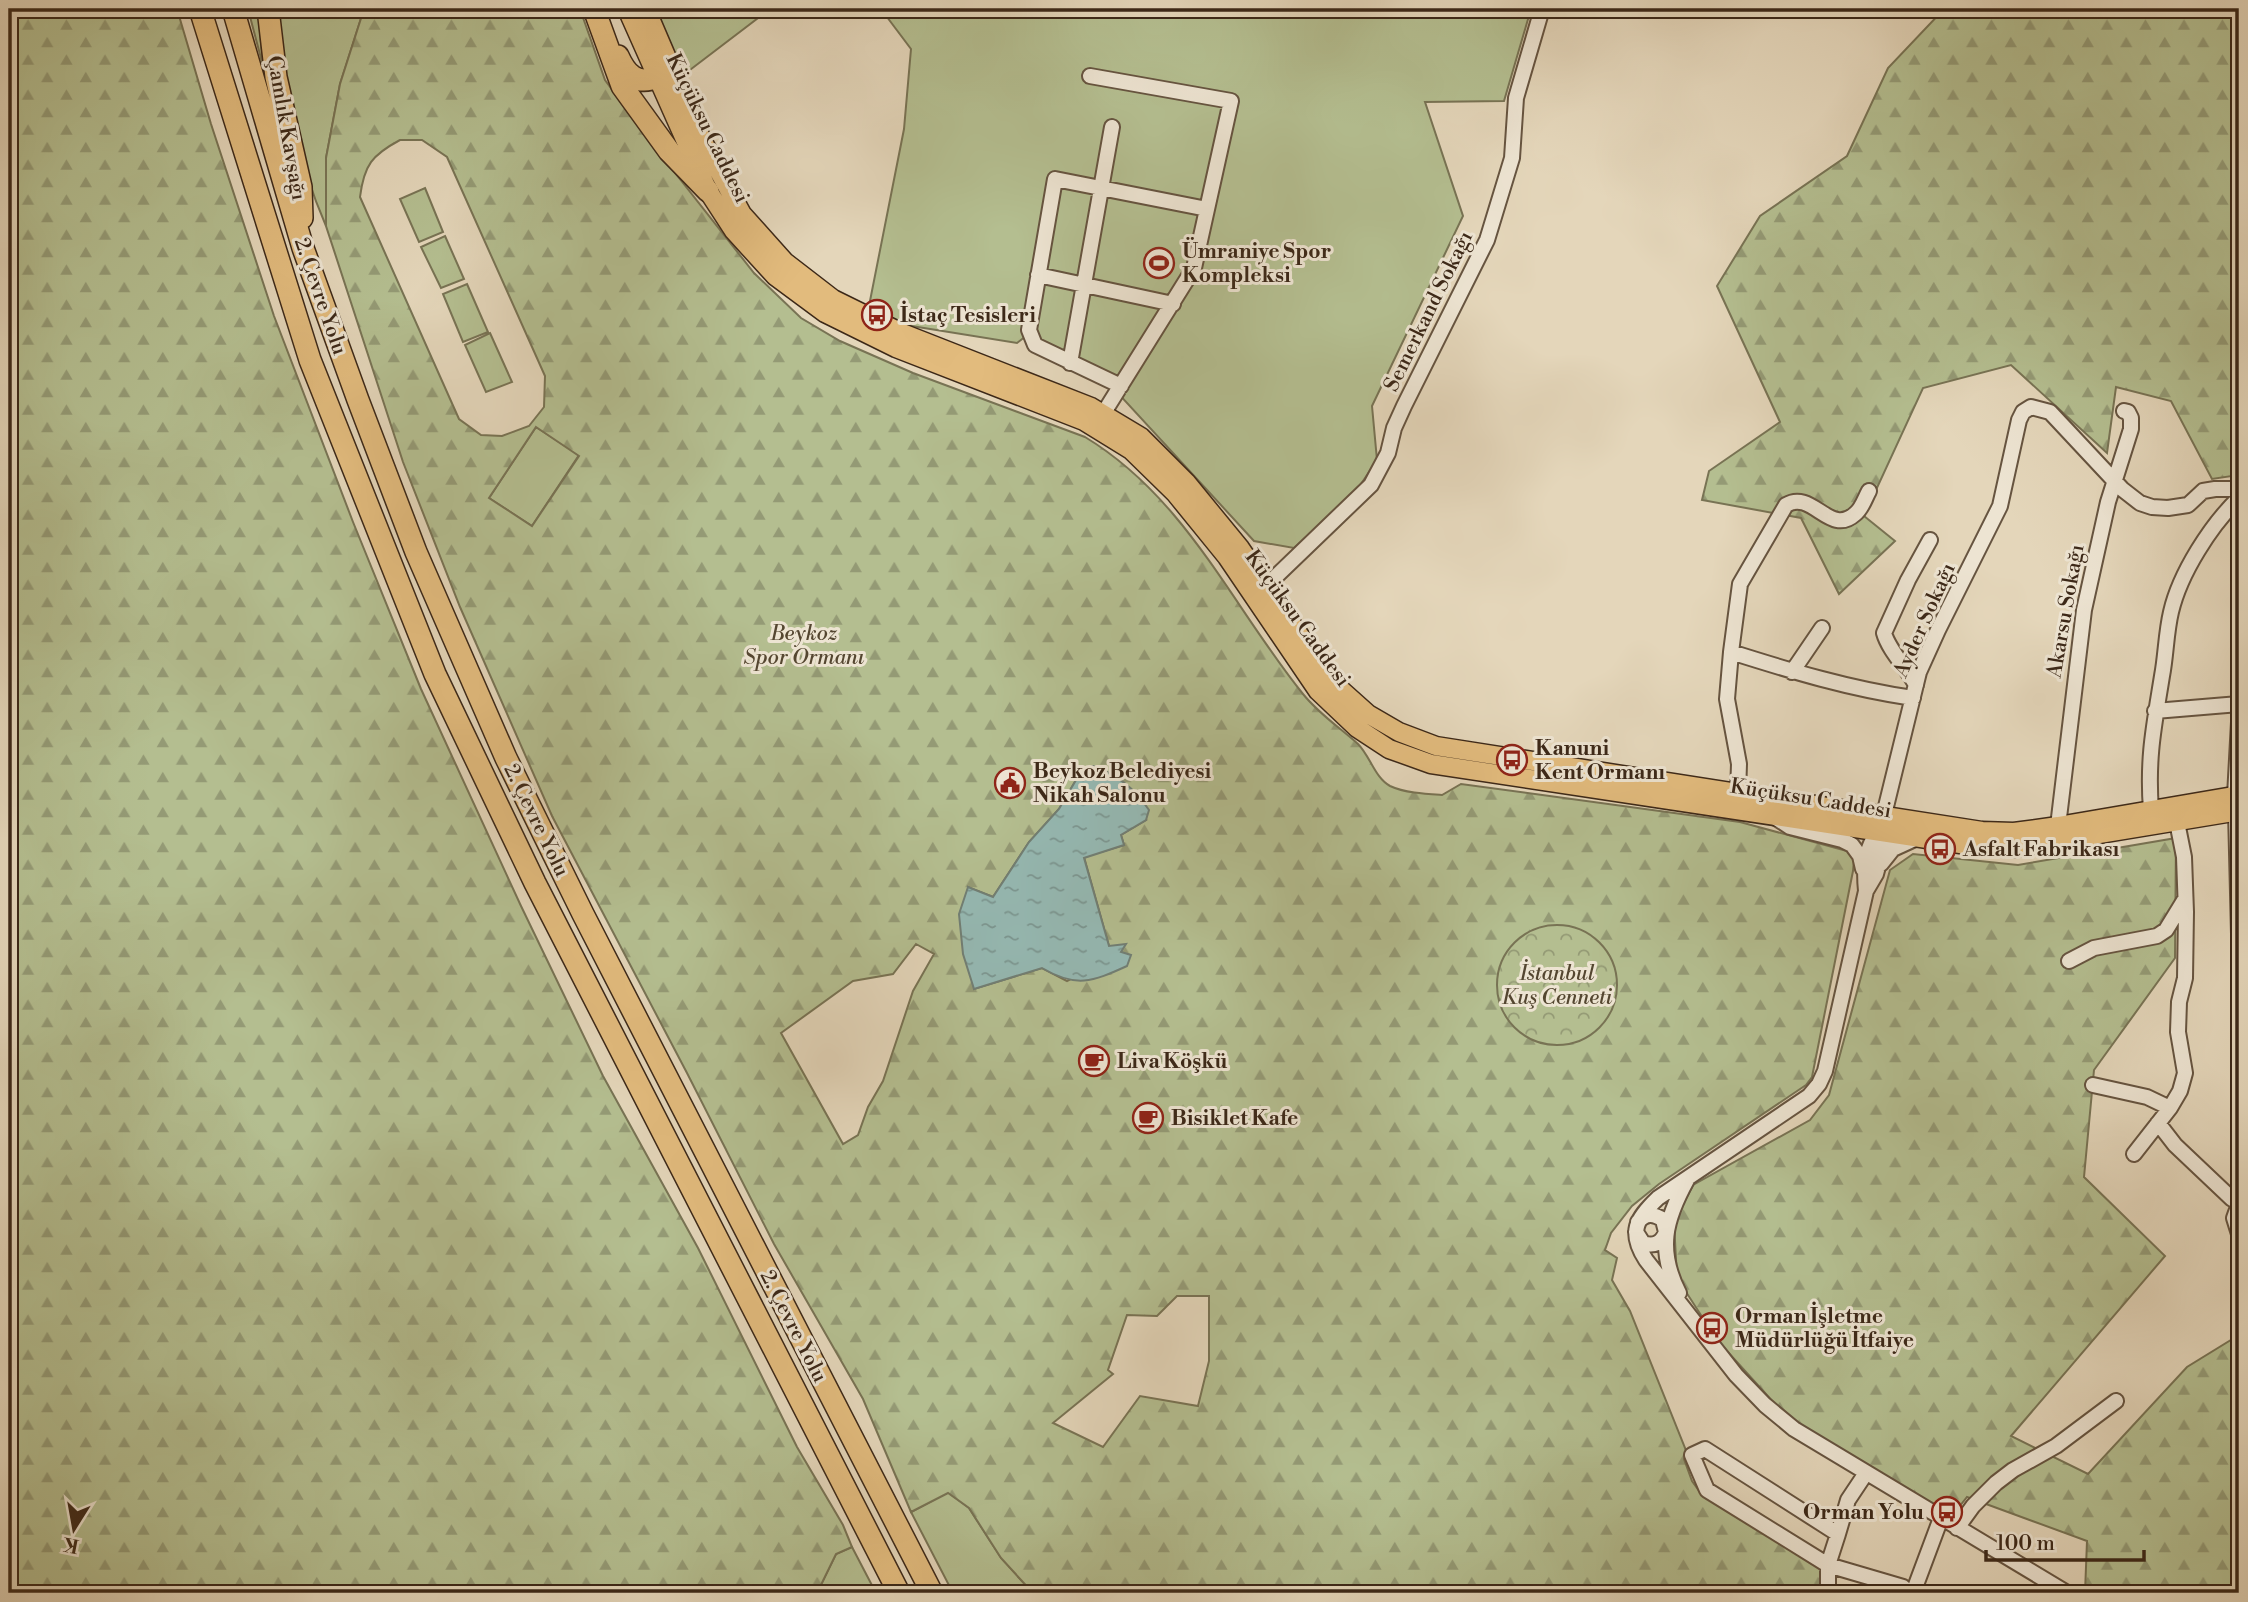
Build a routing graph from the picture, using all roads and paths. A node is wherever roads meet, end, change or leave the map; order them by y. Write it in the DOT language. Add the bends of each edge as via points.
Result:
graph roads {
  1 [pos="200,9"];
  2 [pos="233,9"];
  3 [pos="268,9"];
  4 [pos="596,9"];
  5 [pos="619,9"];
  6 [pos="627,9"];
  7 [pos="646,9"];
  8 [pos="1542,9"];
  9 [pos="635,26"];
  10 [pos="663,68"];
  11 [pos="1090,76"];
  12 [pos="1112,127"];
  13 [pos="1100,188"];
  14 [pos="708,191"];
  15 [pos="1208,209"];
  16 [pos="303,248"];
  17 [pos="1038,275"];
  18 [pos="1084,285"];
  19 [pos="816,296"];
  20 [pos="1174,304"];
  21 [pos="1070,363"];
  22 [pos="1121,386"];
  23 [pos="2124,411"];
  24 [pos="1099,421"];
  25 [pos="2115,481"];
  26 [pos="2239,489"];
  27 [pos="1870,491"];
  28 [pos="2239,498"];
  29 [pos="1930,540"];
  30 [pos="1260,591"];
  31 [pos="1822,628"];
  32 [pos="1731,652"];
  33 [pos="1792,672"];
  34 [pos="1914,692"];
  35 [pos="2239,704"];
  36 [pos="2155,711"];
  37 [pos="2239,722"];
  38 [pos="1673,791"];
  39 [pos="1738,793"];
  40 [pos="2237,803"];
  41 [pos="1768,814"];
  42 [pos="2176,814"];
  43 [pos="2153,817"];
  44 [pos="1881,823"];
  45 [pos="2057,826"];
  46 [pos="1919,838"];
  47 [pos="1870,873"];
  48 [pos="2185,899"];
  49 [pos="2239,934"];
  50 [pos="2069,961"];
  51 [pos="2093,1085"];
  52 [pos="2170,1108"];
  53 [pos="2158,1123"];
  54 [pos="2134,1154"];
  55 [pos="1688,1178"];
  56 [pos="2239,1202"];
  57 [pos="1637,1228"];
  58 [pos="1666,1232"];
  59 [pos="2239,1234"];
  60 [pos="1687,1310"];
  61 [pos="2116,1401"];
  62 [pos="1866,1473"];
  63 [pos="1941,1518"];
  64 [pos="1957,1528"];
  65 [pos="1838,1534"];
  66 [pos="1828,1565"];
  67 [pos="899,1593"];
  68 [pos="932,1593"];
  69 [pos="1828,1593"];
  70 [pos="1911,1593"];
  71 [pos="2067,1593"];
  1 -- 67 [label="highway, 2. Çevre Yolu" via="310,360 435,674 541,896"];
  2 -- 16 [label="highway, 2. Çevre Yolu"];
  3 -- 16 [label="highway, Çamlık Kavşağı" via="276,77 302,187"];
  4 -- 10 [label="highway" via="630,75 648,81"];
  4 -- 14 [label="highway" via="622,86 669,151"];
  5 -- 9 [label="street" via="624,20"];
  6 -- 9 [label="main road, Küçüksu Caddesi"];
  7 -- 10 [label="main road, Küçüksu Caddesi"];
  8 -- 30 [label="street, Semerkand Sokağı" via="1516,99 1511,158 1487,240 1404,406 1388,453 1371,485"];
  9 -- 10 [label="main road, Küçüksu Caddesi"];
  10 -- 14 [label="main road, Küçüksu Caddesi"];
  10 -- 19 [label="main road, Küçüksu Caddesi" via="742,214"];
  11 -- 15 [label="street" via="1231,101"];
  12 -- 13 [label="street"];
  13 -- 15 [label="street"];
  13 -- 17 [label="street" via="1055,179"];
  13 -- 18 [label="street"];
  14 -- 19 [label="main road, Küçüksu Caddesi" via="734,231 775,276"];
  15 -- 20 [label="street" via="1194,268"];
  16 -- 68 [label="highway, 2. Çevre Yolu" via="416,552 506,758"];
  17 -- 18 [label="street"];
  17 -- 21 [label="street" via="1029,330 1035,345"];
  18 -- 20 [label="street"];
  18 -- 21 [label="street"];
  19 -- 24 [label="main road, Küçüksu Caddesi" via="825,313 896,348 1084,421"];
  20 -- 22 [label="street"];
  21 -- 22 [label="street"];
  22 -- 24 [label="street"];
  23 -- 25 [label="street, Akarsu Sokağı" via="2131,418 2131,429"];
  24 -- 30 [label="main road, Küçüksu Caddesi" via="1175,493"];
  25 -- 26 [label="street" via="2140,503 2152,507 2189,505 2203,491"];
  25 -- 34 [label="street, Ayder Sokağı" via="2050,412 2031,407 2023,412 2000,506 1938,630"];
  25 -- 45 [label="street, Akarsu Sokağı" via="2084,610"];
  27 -- 32 [label="street" via="1857,513 1845,520 1833,520 1810,504 1792,501 1786,505 1741,584"];
  28 -- 36 [label="street" via="2198,551 2175,600"];
  29 -- 34 [label="street" via="1884,633 1907,668"];
  30 -- 38 [label="main road, Küçüksu Caddesi" via="1311,666 1318,691 1357,728 1389,748 1432,764"];
  31 -- 33 [label="street"];
  32 -- 33 [label="street"];
  32 -- 39 [label="street" via="1727,699 1739,764"];
  33 -- 34 [label="street" via="1869,692"];
  34 -- 44 [label="street, Ayder Sokağı"];
  35 -- 36 [label="street"];
  36 -- 43 [label="street" via="2149,758"];
  37 -- 40 [label="street"];
  38 -- 39 [label="main road, Küçüksu Caddesi"];
  38 -- 41 [label="main road, Küçüksu Caddesi"];
  39 -- 44 [label="main road, Küçüksu Caddesi"];
  40 -- 42 [label="main road, Küçüksu Caddesi"];
  40 -- 49 [label="street"];
  41 -- 44 [label="main road, Küçüksu Caddesi"];
  41 -- 47 [label="street" via="1790,827 1852,845"];
  42 -- 43 [label="main road, Küçüksu Caddesi"];
  42 -- 48 [label="street"];
  43 -- 45 [label="main road, Küçüksu Caddesi"];
  43 -- 46 [label="main road, Küçüksu Caddesi" via="2015,848"];
  44 -- 45 [label="main road, Küçüksu Caddesi" via="1951,834 1963,828 2014,832"];
  44 -- 46 [label="main road, Küçüksu Caddesi"];
  44 -- 47 [label="street, Ayder Sokağı" via="1885,841"];
  46 -- 47 [label="street" via="1887,854"];
  47 -- 55 [label="street" via="1819,1084 1809,1096"];
  48 -- 50 [label="street" via="2166,930 2157,936 2094,948"];
  48 -- 52 [label="street" via="2185,978 2178,1032 2185,1073"];
  51 -- 52 [label="street" via="2147,1097"];
  52 -- 53 [label="street"];
  53 -- 54 [label="street"];
  53 -- 56 [label="street" via="2175,1145"];
  55 -- 57 [label="street" via="1658,1198 1642,1214"];
  55 -- 58 [label="street"];
  56 -- 59 [label="street" via="2234,1218"];
  57 -- 58 [label="street" via="1643,1243 1652,1245 1661,1242"];
  57 -- 58 [label="street" via="1644,1216 1654,1215 1663,1220"];
  57 -- 60 [label="street" via="1646,1260"];
  58 -- 60 [label="street" via="1672,1280"];
  60 -- 62 [label="street" via="1765,1405 1794,1429"];
  61 -- 64 [label="street" via="1996,1483"];
  62 -- 63 [label="street"];
  62 -- 65 [label="street" via="1848,1500"];
  63 -- 64 [label="street"];
  63 -- 70 [label="street"];
  64 -- 71 [label="street"];
  65 -- 66 [label="street"];
  65 -- 66 [label="street" via="1705,1449 1692,1455 1707,1490"];
  66 -- 69 [label="street"];
  66 -- 70 [label="street"];
}
